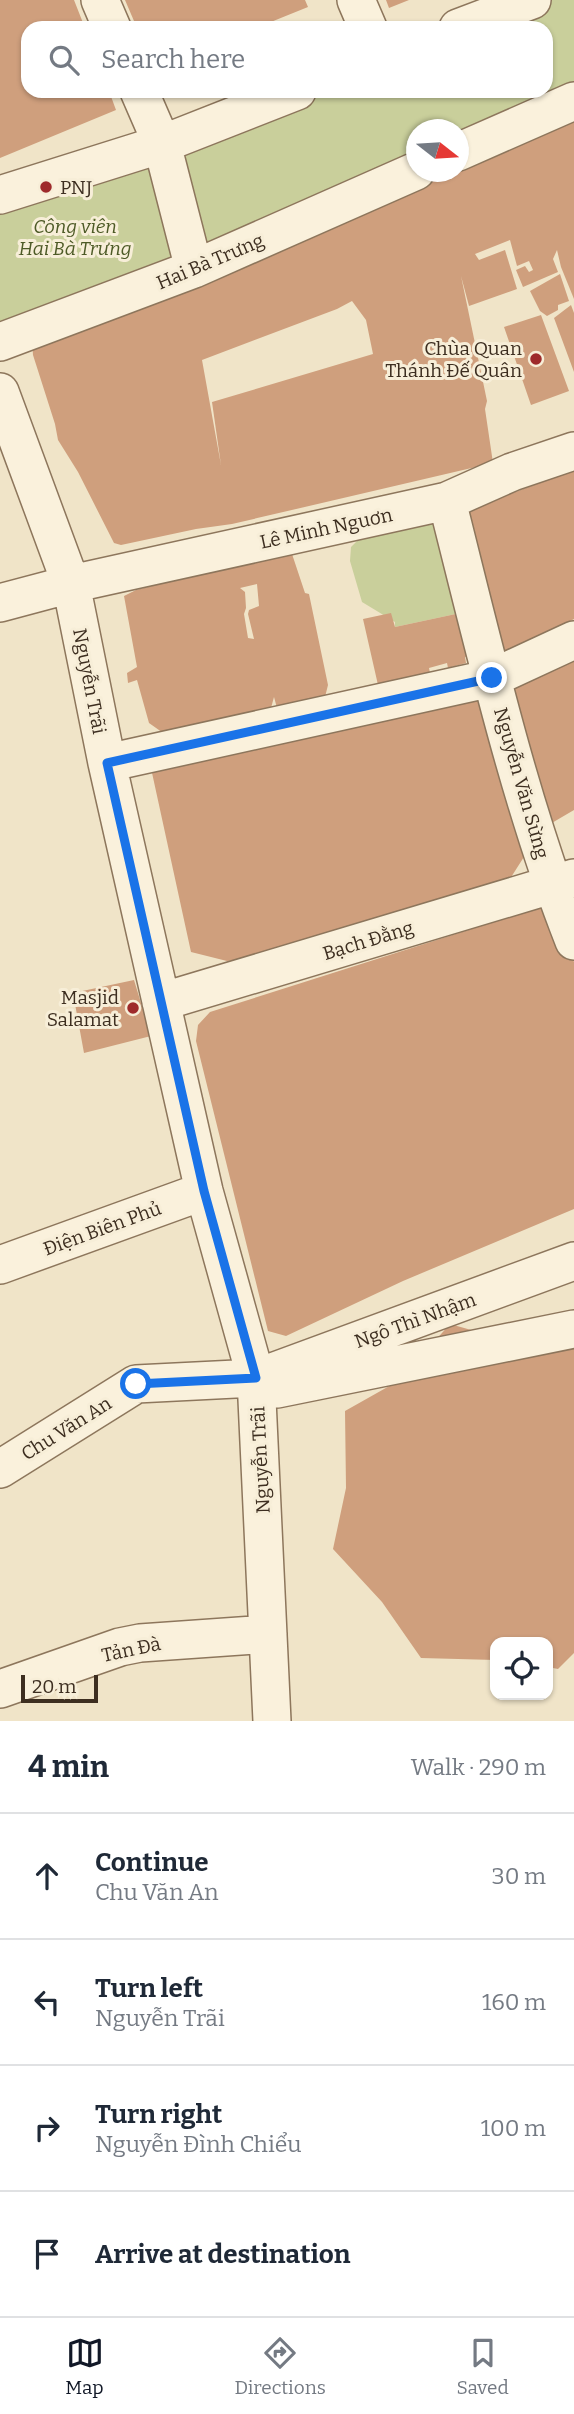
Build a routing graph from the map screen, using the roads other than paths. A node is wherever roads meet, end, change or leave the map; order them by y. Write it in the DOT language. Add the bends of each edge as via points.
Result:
graph roads {
  1 [pos="100,0"];
  2 [pos="356,0"];
  3 [pos="532,0"];
  4 [pos="109,21"];
  5 [pos="365,21"];
  6 [pos="476,21"];
  7 [pos="142,98"];
  8 [pos="279,98"];
  9 [pos="574,101"];
  10 [pos="162,144"];
  11 [pos="469,147"];
  12 [pos="406,175"];
  13 [pos="0,195"];
  14 [pos="194,270"];
  15 [pos="0,342"];
  16 [pos="0,392"];
  17 [pos="574,451"];
  18 [pos="447,501"];
  19 [pos="71,584"];
  20 [pos="0,603"];
  21 [pos="574,640"];
  22 [pos="492,678"];
  23 [pos="107,763"];
  24 [pos="563,882"];
  25 [pos="574,941"];
  26 [pos="161,1002"];
  27 [pos="204,1191"];
  28 [pos="574,1261"];
  29 [pos="0,1265"];
  30 [pos="574,1329"];
  31 [pos="262,1376"];
  32 [pos="0,1469"];
  33 [pos="268,1634"];
  34 [pos="0,1689"];
  35 [pos="272,1721"];
  1 -- 4 [label="street"];
  2 -- 5 [label="street"];
  3 -- 6 [label="street"];
  7 -- 10 [label="street"];
  8 -- 10 [label="street"];
  9 -- 11 [label="street"];
  10 -- 13 [label="street"];
  10 -- 14 [label="street"];
  12 -- 14 [label="street, Hai Bà Trưng"];
  14 -- 15 [label="street, Hai Bà Trưng"];
  16 -- 19 [label="street, Nguyễn Trãi"];
  17 -- 18 [label="street, Lê Minh Nguơn"];
  18 -- 19 [label="street, Lê Minh Nguơn"];
  18 -- 22 [label="street, Nguyễn Văn Sừng"];
  19 -- 20 [label="street, Lê Minh Nguơn"];
  19 -- 23 [label="street, Nguyễn Trãi"];
  21 -- 22 [label="street"];
  22 -- 23 [label="street"];
  22 -- 24 [label="street, Nguyễn Văn Sừng"];
  23 -- 26 [label="street, Nguyễn Trãi"];
  24 -- 25 [label="street, Nguyễn Văn Sừng"];
  24 -- 26 [label="street, Bạch Đằng"];
  26 -- 27 [label="street, Nguyễn Trãi"];
  27 -- 29 [label="street, Điện Biên Phủ"];
  27 -- 31 [label="street, Nguyễn Trãi"];
  28 -- 31 [label="street, Ngô Thì Nhậm"];
  30 -- 31 [label="street" via="278,1390"];
  31 -- 32 [label="street, Chu Văn An" via="136,1384"];
  31 -- 33 [label="street, Nguyễn Trãi"];
  33 -- 34 [label="street, Tản Đà" via="120,1647"];
  33 -- 35 [label="street, Nguyễn Trãi"];
}
